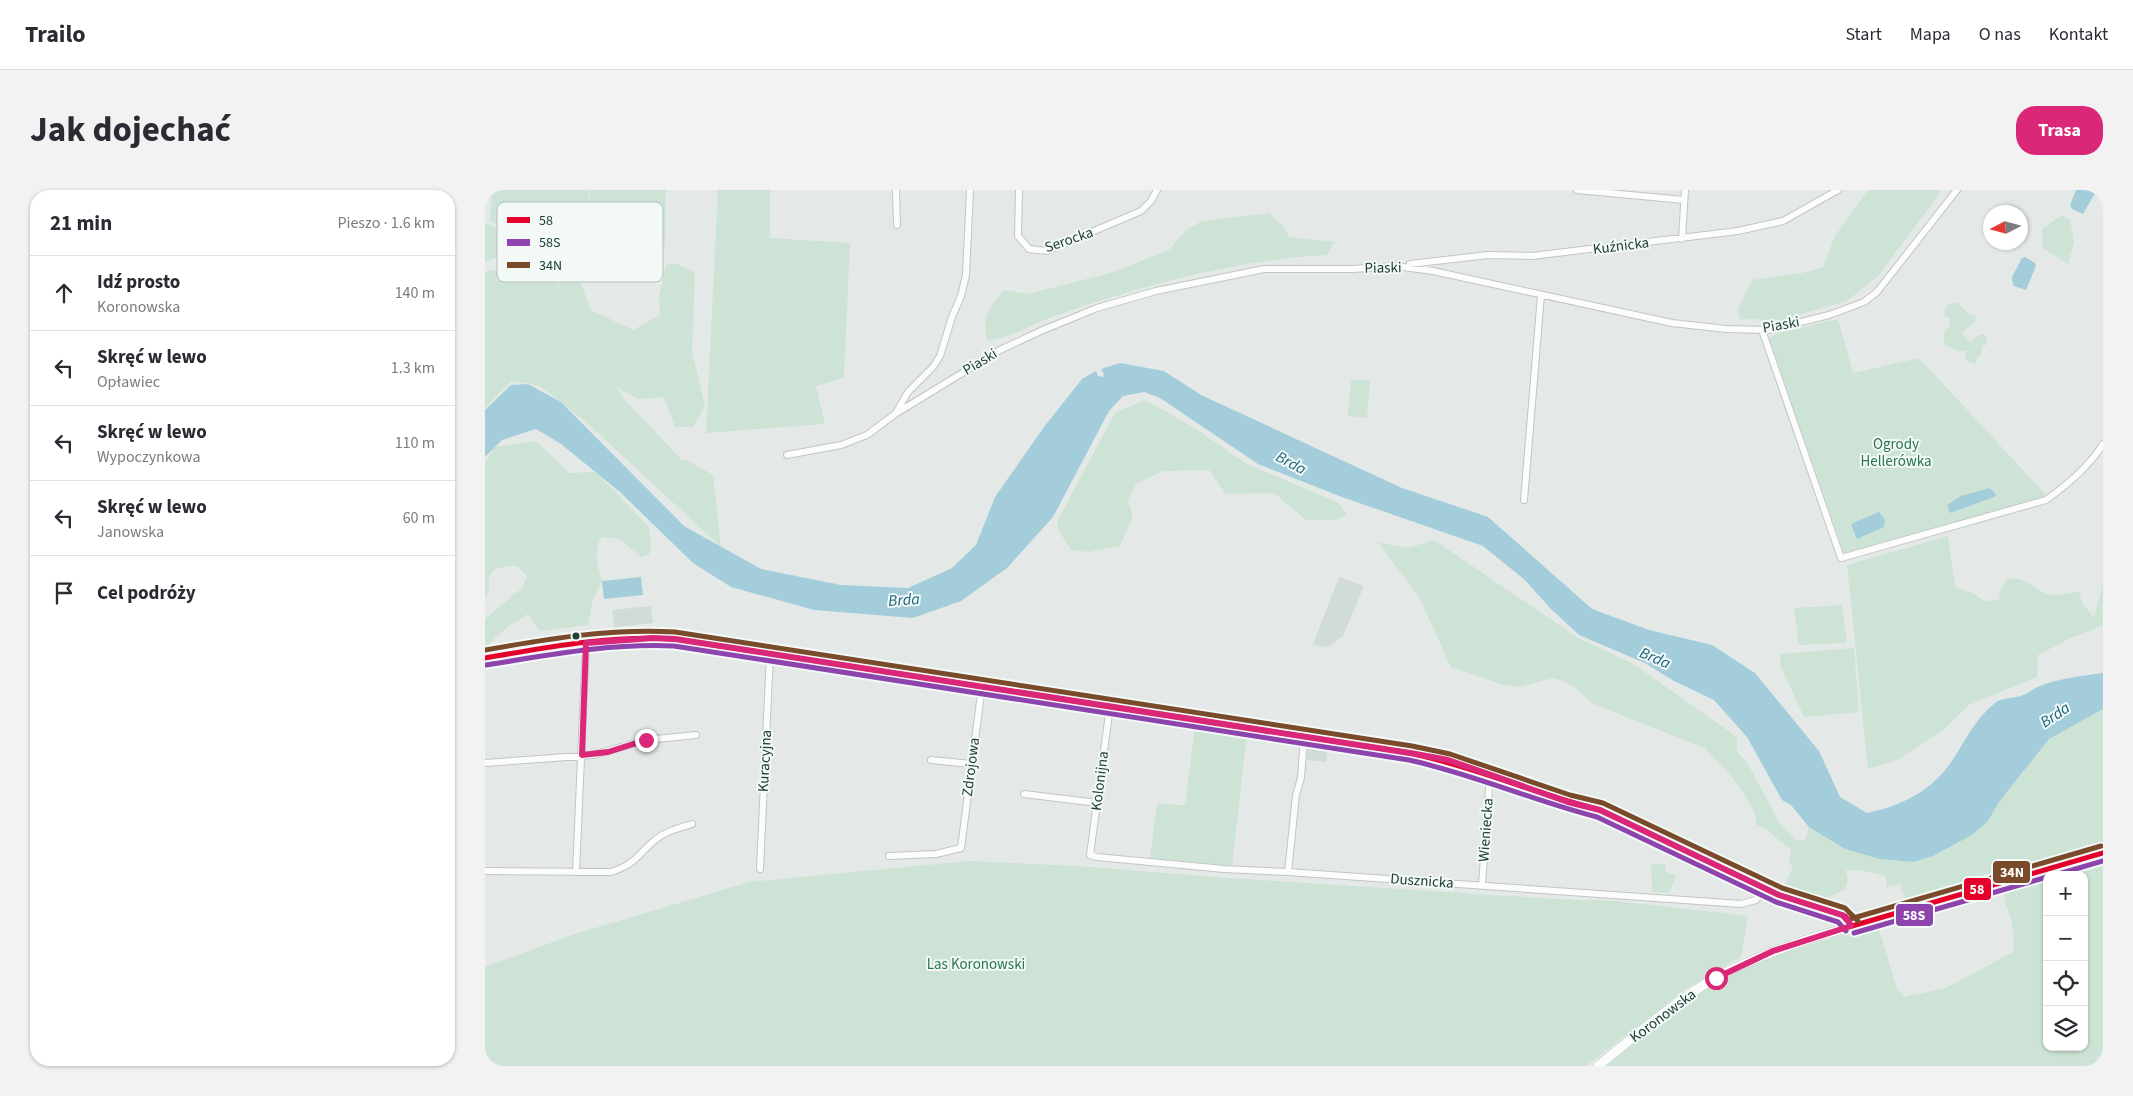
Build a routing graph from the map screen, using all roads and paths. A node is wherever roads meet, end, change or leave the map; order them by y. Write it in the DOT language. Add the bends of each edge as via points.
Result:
graph roads {
  1 [pos="896,190"];
  2 [pos="970,190"];
  3 [pos="1019,190"];
  4 [pos="1157,190"];
  5 [pos="1577,190"];
  6 [pos="1685,190"];
  7 [pos="1825,190"];
  8 [pos="1957,190"];
  9 [pos="1637,192"];
  10 [pos="1835,192"];
  11 [pos="1684,200"];
  12 [pos="897,226"];
  13 [pos="1682,239"];
  14 [pos="1396,266"];
  15 [pos="1541,295"];
  16 [pos="1762,330"];
  17 [pos="895,414"];
  18 [pos="2103,444"];
  19 [pos="787,455"];
  20 [pos="1524,500"];
  21 [pos="586,643"];
  22 [pos="770,653"];
  23 [pos="485,658"];
  24 [pos="982,686"];
  25 [pos="1110,706"];
  26 [pos="696,735"];
  27 [pos="1304,737"];
  28 [pos="582,755"];
  29 [pos="931,760"];
  30 [pos="485,763"];
  31 [pos="971,764"];
  32 [pos="1490,774"];
  33 [pos="1024,794"];
  34 [pos="1098,803"];
  35 [pos="692,824"];
  36 [pos="2103,853"];
  37 [pos="1091,855"];
  38 [pos="889,856"];
  39 [pos="760,869"];
  40 [pos="485,871"];
  41 [pos="575,872"];
  42 [pos="1288,872"];
  43 [pos="1482,885"];
  44 [pos="1765,888"];
  45 [pos="1851,926"];
  46 [pos="1598,1066"];
  1 -- 12 [label="street"];
  2 -- 17 [label="street" via="967,275 961,296 940,356 908,392"];
  3 -- 4 [label="street, Serocka" via="1018,236 1029,249 1047,251 1141,211"];
  5 -- 9 [label="street"];
  6 -- 11 [label="street"];
  7 -- 10 [label="street"];
  8 -- 16 [label="street, Piaski" via="1869,300 1829,315"];
  9 -- 11 [label="street"];
  10 -- 13 [label="street, Kuźnicka" via="1777,223"];
  11 -- 13 [label="street"];
  13 -- 14 [label="street, Kuźnicka" via="1532,256 1489,255"];
  14 -- 15 [label="street, Piaski"];
  14 -- 17 [label="street, Piaski" via="1255,270 1107,305 1000,350"];
  15 -- 16 [label="street, Piaski" via="1672,323 1726,330"];
  15 -- 20 [label="street"];
  16 -- 18 [label="street" via="1841,558 2046,500 2068,484"];
  17 -- 19 [label="street, Piaski" via="867,435 841,446"];
  21 -- 22 [label="street" via="665,638"];
  21 -- 23 [label="street"];
  21 -- 28 [label="street"];
  22 -- 24 [label="street"];
  22 -- 39 [label="street, Kuracyjna"];
  24 -- 25 [label="street"];
  24 -- 31 [label="street, Zdrojowa"];
  25 -- 27 [label="street"];
  25 -- 34 [label="street, Kolonijna"];
  26 -- 28 [label="street" via="646,740 608,752"];
  27 -- 32 [label="street" via="1448,760"];
  27 -- 42 [label="street"];
  28 -- 30 [label="street"];
  28 -- 41 [label="street"];
  29 -- 31 [label="street"];
  31 -- 38 [label="street, Zdrojowa" via="961,848 936,854"];
  32 -- 43 [label="street, Wieniecka"];
  32 -- 44 [label="street" via="1600,810"];
  33 -- 34 [label="street"];
  34 -- 37 [label="street, Kolonijna"];
  35 -- 41 [label="street" via="656,838 624,868 601,873"];
  36 -- 45 [label="main road, Koronowska"];
  37 -- 42 [label="street, Dusznicka" via="1147,863"];
  40 -- 41 [label="street"];
  42 -- 43 [label="street, Dusznicka"];
  43 -- 44 [label="street, Dusznicka" via="1741,904 1756,900"];
  44 -- 45 [label="street" via="1842,915"];
  45 -- 46 [label="main road, Koronowska" via="1773,951 1716,978"];
}
